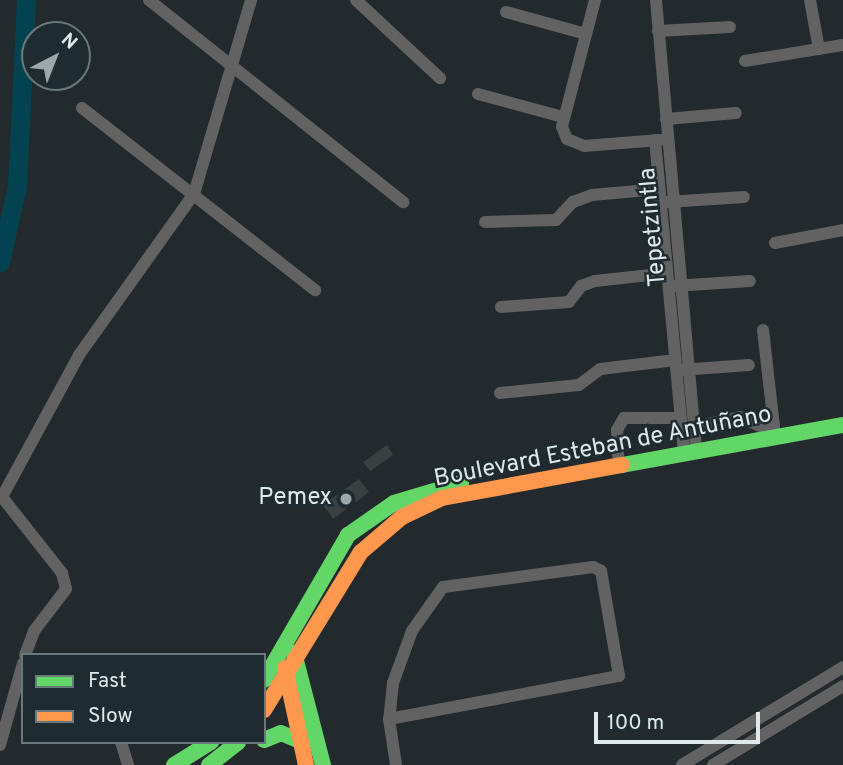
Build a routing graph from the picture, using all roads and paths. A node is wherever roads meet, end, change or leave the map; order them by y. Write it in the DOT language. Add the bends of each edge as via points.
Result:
graph roads {
  1 [pos="149,0"];
  2 [pos="251,0"];
  3 [pos="356,0"];
  4 [pos="595,0"];
  5 [pos="656,0"];
  6 [pos="810,0"];
  7 [pos="506,12"];
  8 [pos="730,27"];
  9 [pos="658,31"];
  10 [pos="586,34"];
  11 [pos="843,45"];
  12 [pos="819,49"];
  13 [pos="745,61"];
  14 [pos="235,68"];
  15 [pos="440,78"];
  16 [pos="478,94"];
  17 [pos="82,108"];
  18 [pos="736,113"];
  19 [pos="563,117"];
  20 [pos="666,119"];
  21 [pos="661,140"];
  22 [pos="194,194"];
  23 [pos="744,197"];
  24 [pos="664,198"];
  25 [pos="402,202"];
  26 [pos="485,222"];
  27 [pos="843,230"];
  28 [pos="775,243"];
  29 [pos="750,281"];
  30 [pos="672,282"];
  31 [pos="315,290"];
  32 [pos="501,307"];
  33 [pos="763,330"];
  34 [pos="750,365"];
  35 [pos="679,367"];
  36 [pos="500,393"];
  37 [pos="843,415"];
  38 [pos="681,418"];
  39 [pos="843,425"];
  40 [pos="769,428"];
  41 [pos="690,443"];
  42 [pos="618,455"];
  43 [pos="289,652"];
  44 [pos="26,653"];
  45 [pos="843,667"];
  46 [pos="21,670"];
  47 [pos="288,675"];
  48 [pos="266,678"];
  49 [pos="843,686"];
  50 [pos="266,706"];
  51 [pos="389,719"];
  52 [pos="266,739"];
  53 [pos="302,742"];
  54 [pos="122,744"];
  55 [pos="208,744"];
  56 [pos="236,744"];
  57 [pos="253,744"];
  58 [pos="0,745"];
  59 [pos="225,756"];
  60 [pos="128,765"];
  61 [pos="174,765"];
  62 [pos="209,765"];
  63 [pos="306,765"];
  64 [pos="323,765"];
  65 [pos="396,765"];
  66 [pos="682,765"];
  67 [pos="713,765"];
  1 -- 14 [label="street"];
  2 -- 14 [label="street"];
  3 -- 15 [label="street"];
  4 -- 10 [label="street"];
  5 -- 9 [label="street, Tepetzintla"];
  6 -- 12 [label="street"];
  7 -- 10 [label="street"];
  8 -- 9 [label="street"];
  9 -- 20 [label="street, Tepetzintla"];
  10 -- 19 [label="street"];
  11 -- 12 [label="street"];
  12 -- 13 [label="street"];
  14 -- 22 [label="street"];
  14 -- 25 [label="street"];
  16 -- 19 [label="street"];
  17 -- 22 [label="street"];
  18 -- 20 [label="street"];
  19 -- 21 [label="street" via="562,127 576,145"];
  20 -- 21 [label="street, Tepetzintla"];
  21 -- 24 [label="street, Tepetzintla"];
  21 -- 24 [label="street, Tepetzintla"];
  22 -- 31 [label="street"];
  22 -- 44 [label="street" via="79,355 2,497 62,573 66,589 34,631"];
  23 -- 24 [label="street"];
  24 -- 26 [label="street" via="592,195 573,202 556,220"];
  24 -- 30 [label="street, Tepetzintla"];
  27 -- 28 [label="street"];
  29 -- 30 [label="street"];
  30 -- 32 [label="street" via="595,281 581,286 569,302"];
  30 -- 35 [label="street, Tepetzintla"];
  33 -- 40 [label="street"];
  34 -- 35 [label="street"];
  35 -- 36 [label="street" via="600,369 579,385"];
  35 -- 38 [label="street, Tepetzintla"];
  35 -- 41 [label="street, Tepetzintla"];
  37 -- 40 [label="main road, Boulevard Esteban de Antuñano"];
  38 -- 41 [label="street, Tepetzintla"];
  38 -- 42 [label="street" via="624,418 617,430"];
  39 -- 41 [label="main road, Boulevard Esteban de Antuñano"];
  40 -- 41 [label="main road, Boulevard Esteban de Antuñano"];
  41 -- 42 [label="main road, Boulevard Esteban de Antuñano"];
  41 -- 43 [label="main road, Boulevard Esteban de Antuñano" via="442,498 402,517 361,552"];
  42 -- 43 [label="main road, Boulevard Esteban de Antuñano" via="435,488 375,512 348,535 316,583"];
  43 -- 47 [label="main road"];
  43 -- 48 [label="main road, Boulevard Esteban de Antuñano"];
  43 -- 64 [label="main road"];
  45 -- 66 [label="street"];
  46 -- 58 [label="street"];
  47 -- 50 [label="main road"];
  47 -- 53 [label="main road"];
  49 -- 67 [label="street"];
  51 -- 51 [label="street" via="619,676 601,571 593,567 443,587 412,631 393,683"];
  51 -- 65 [label="street"];
  52 -- 53 [label="main road" via="281,733"];
  53 -- 63 [label="main road"];
  54 -- 60 [label="street"];
  55 -- 61 [label="main road"];
  56 -- 59 [label="main road"];
  57 -- 59 [label="main road"];
  59 -- 62 [label="main road"];
}
